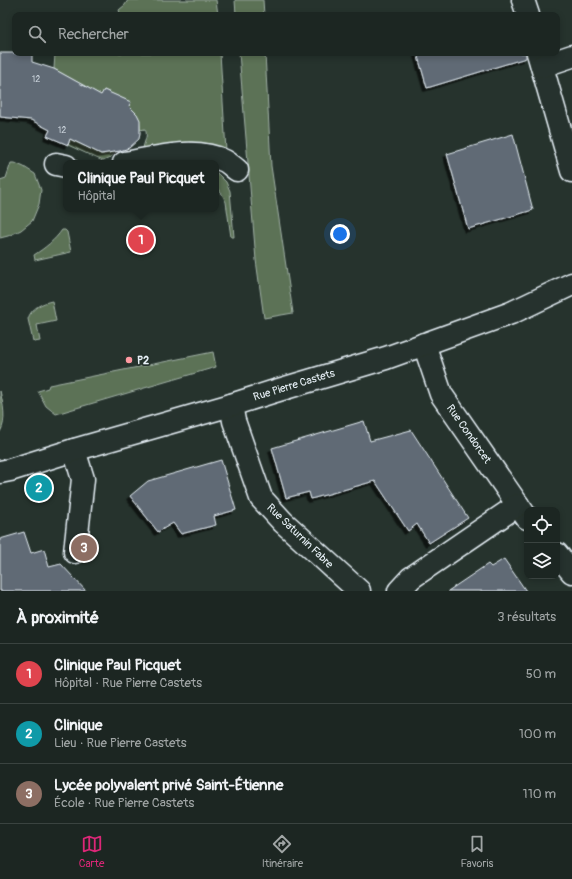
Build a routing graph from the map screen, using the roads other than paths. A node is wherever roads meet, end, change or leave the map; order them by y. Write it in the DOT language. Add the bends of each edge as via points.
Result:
graph roads {
  1 [pos="523,0"];
  2 [pos="527,12"];
  3 [pos="572,56"];
  4 [pos="540,60"];
  5 [pos="143,160"];
  6 [pos="237,170"];
  7 [pos="572,171"];
  8 [pos="572,284"];
  9 [pos="424,344"];
  10 [pos="231,405"];
  11 [pos="74,450"];
  12 [pos="3,472"];
  13 [pos="523,512"];
  14 [pos="75,552"];
  15 [pos="560,558"];
  16 [pos="572,572"];
  17 [pos="359,591"];
  18 [pos="399,591"];
  1 -- 2 [label="street"];
  3 -- 4 [label="street"];
  4 -- 7 [label="street"];
  5 -- 6 [label="street" via="192,154 209,155 225,161"];
  8 -- 9 [label="street, Rue Pierre Castets" via="511,314"];
  9 -- 10 [label="street, Rue Pierre Castets"];
  9 -- 13 [label="street, Rue Condorcet" via="441,394"];
  10 -- 11 [label="street, Rue Pierre Castets"];
  10 -- 17 [label="street, Rue Saturnin Fabre" via="234,421 261,498 283,522"];
  11 -- 12 [label="street, Rue Pierre Castets"];
  11 -- 14 [label="street" via="83,479"];
  13 -- 18 [label="street" via="411,578"];
  15 -- 16 [label="street"];
}
